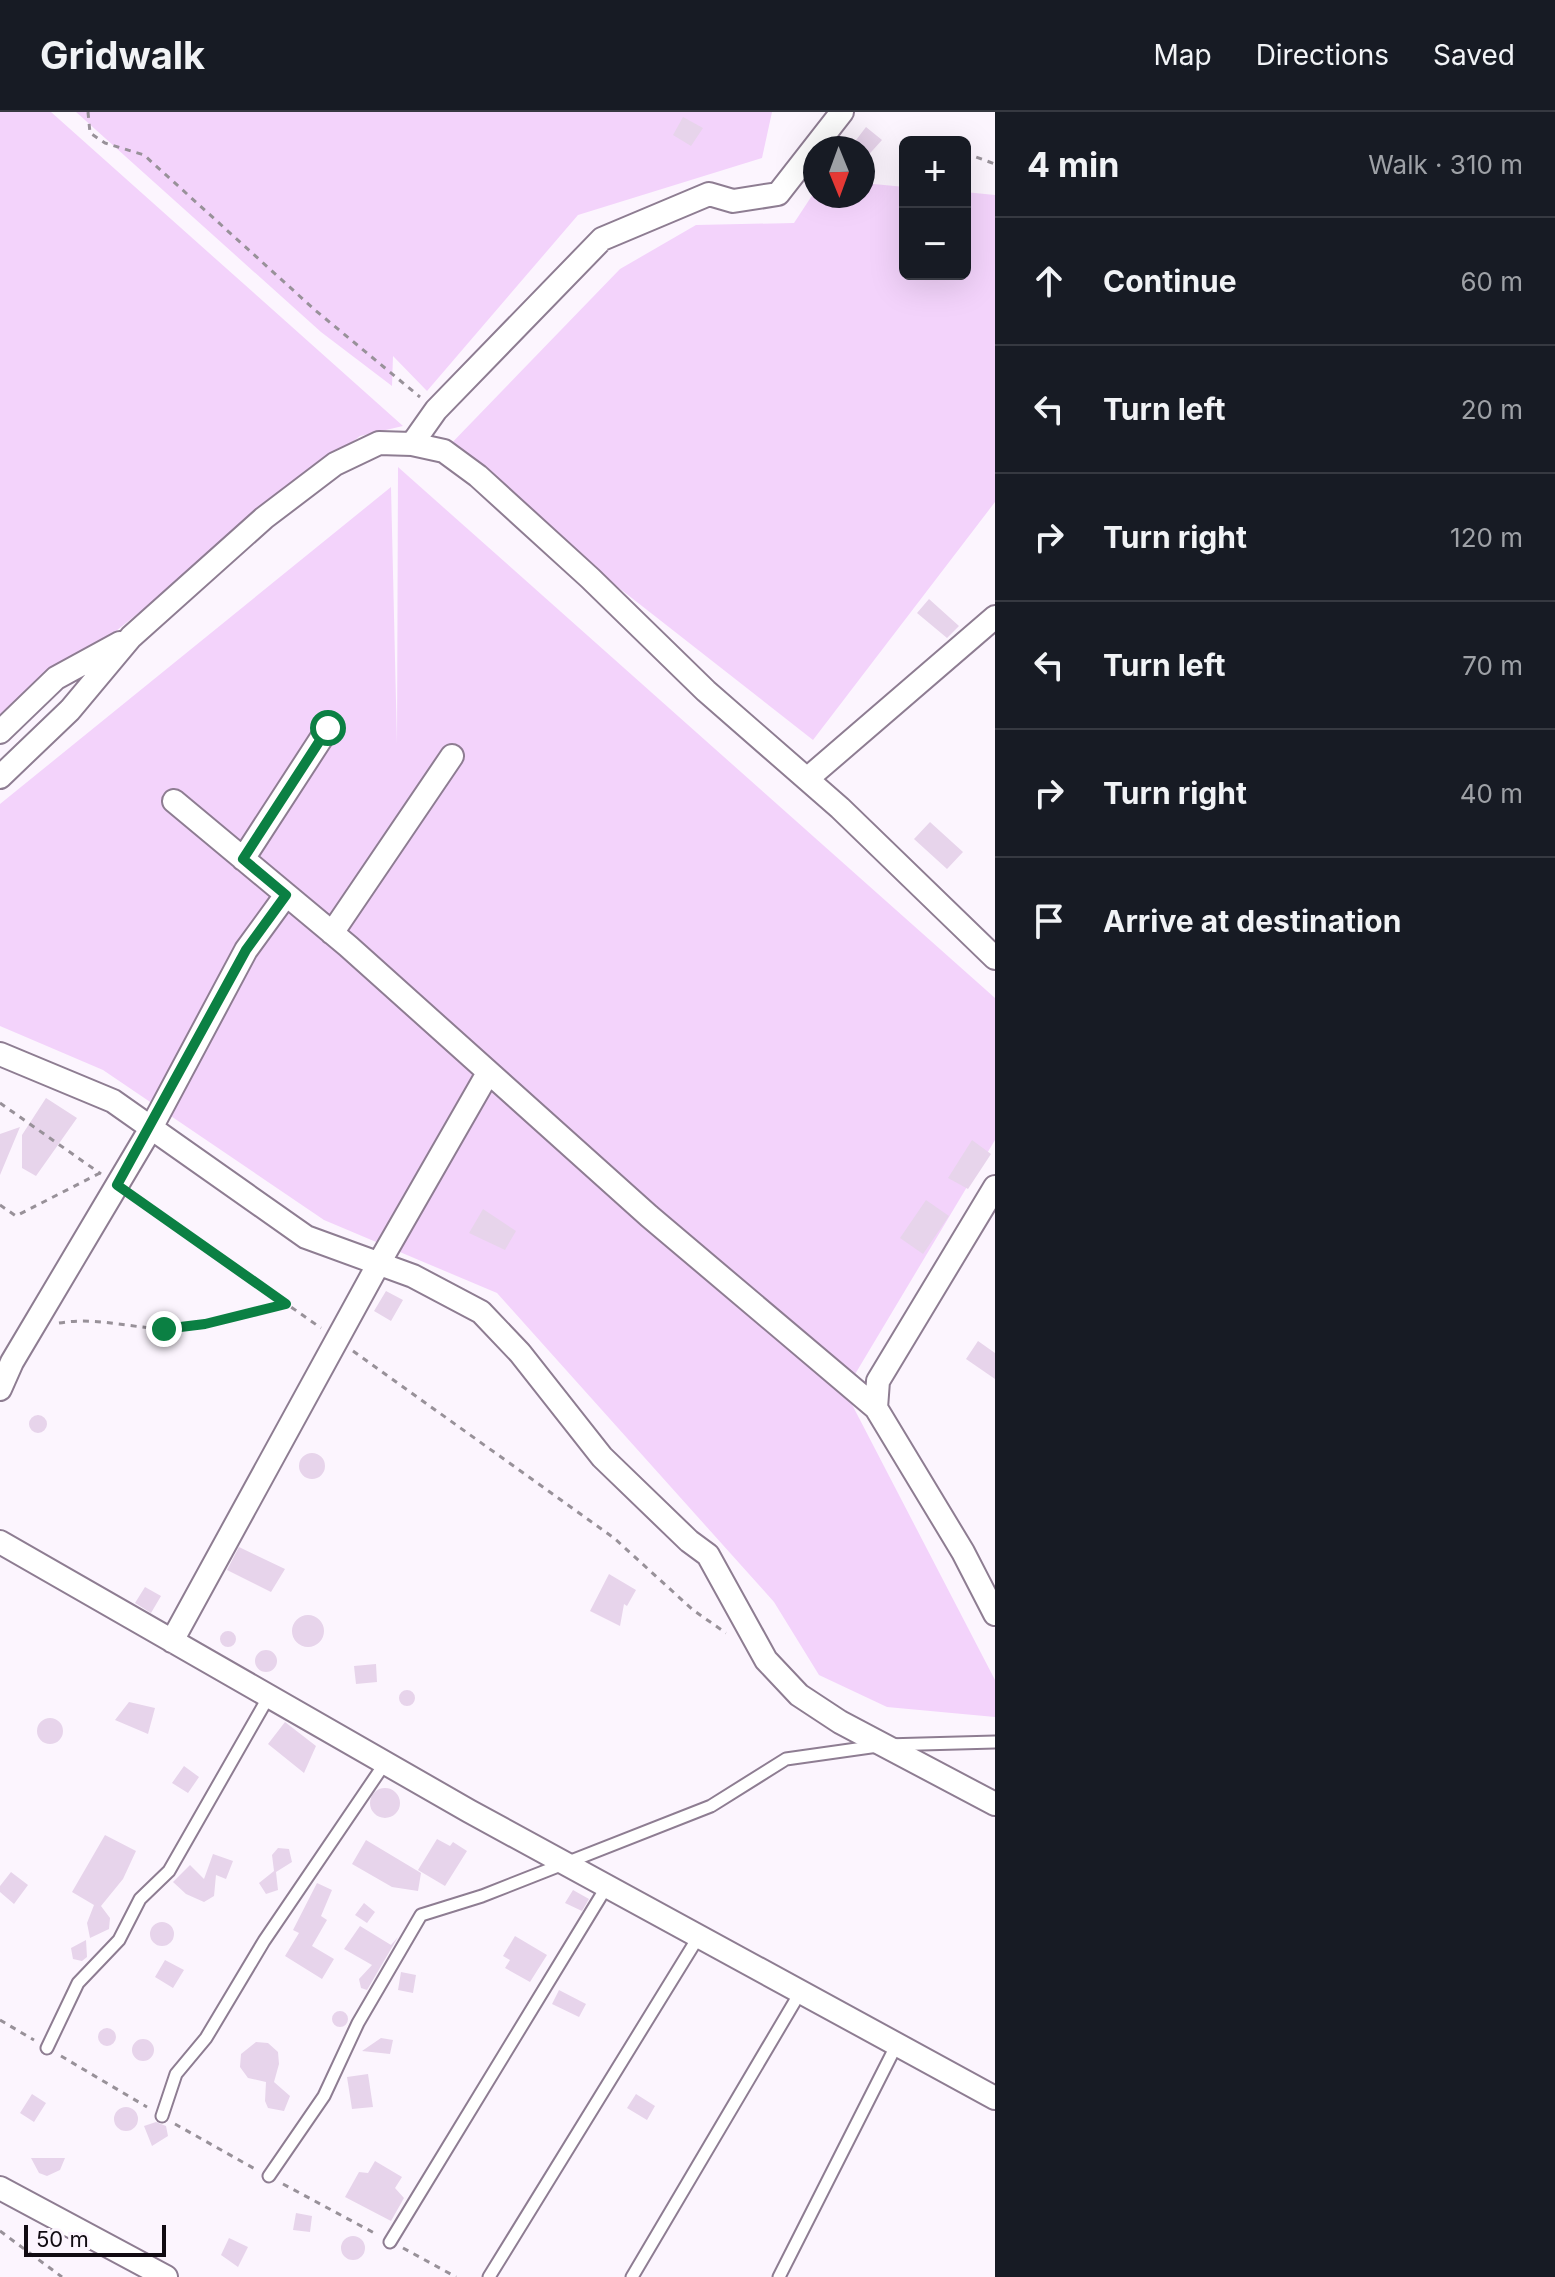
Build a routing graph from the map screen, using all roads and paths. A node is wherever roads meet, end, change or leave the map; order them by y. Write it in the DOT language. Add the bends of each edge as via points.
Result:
graph roads {
  1 [pos="88,112"];
  2 [pos="842,112"];
  3 [pos="971,155"];
  4 [pos="995,164"];
  5 [pos="436,410"];
  6 [pos="412,444"];
  7 [pos="995,617"];
  8 [pos="131,637"];
  9 [pos="328,728"];
  10 [pos="0,732"];
  11 [pos="452,756"];
  12 [pos="0,777"];
  13 [pos="807,779"];
  14 [pos="174,801"];
  15 [pos="243,859"];
  16 [pos="286,895"];
  17 [pos="332,933"];
  18 [pos="995,958"];
  19 [pos="0,1054"];
  20 [pos="488,1073"];
  21 [pos="0,1103"];
  22 [pos="151,1128"];
  23 [pos="109,1179"];
  24 [pos="995,1187"];
  25 [pos="0,1205"];
  26 [pos="379,1263"];
  27 [pos="286,1304"];
  28 [pos="32,1328"];
  29 [pos="337,1340"];
  30 [pos="0,1389"];
  31 [pos="876,1408"];
  32 [pos="0,1542"];
  33 [pos="995,1614"];
  34 [pos="729,1635"];
  35 [pos="172,1641"];
  36 [pos="269,1696"];
  37 [pos="995,1742"];
  38 [pos="885,1745"];
  39 [pos="385,1763"];
  40 [pos="995,1804"];
  41 [pos="563,1862"];
  42 [pos="607,1886"];
  43 [pos="699,1936"];
  44 [pos="801,1991"];
  45 [pos="0,2020"];
  46 [pos="897,2044"];
  47 [pos="47,2048"];
  48 [pos="995,2098"];
  49 [pos="162,2116"];
  50 [pos="269,2176"];
  51 [pos="0,2188"];
  52 [pos="0,2231"];
  53 [pos="390,2242"];
  54 [pos="62,2277"];
  55 [pos="166,2277"];
  56 [pos="456,2277"];
  57 [pos="489,2277"];
  58 [pos="632,2277"];
  59 [pos="779,2277"];
  1 -- 5 [label="path" via="90,133 144,155 315,310"];
  2 -- 5 [label="street" via="778,194 733,201 709,194 602,239"];
  3 -- 4 [label="path"];
  5 -- 6 [label="street"];
  6 -- 8 [label="street" via="379,443 335,464 264,518"];
  6 -- 13 [label="street" via="444,451 478,476"];
  7 -- 13 [label="street"];
  8 -- 10 [label="street" via="56,678"];
  8 -- 12 [label="street" via="70,710"];
  9 -- 15 [label="street"];
  11 -- 17 [label="street"];
  13 -- 18 [label="street"];
  14 -- 15 [label="street"];
  15 -- 16 [label="street"];
  16 -- 17 [label="street"];
  16 -- 22 [label="street" via="246,950"];
  17 -- 20 [label="street"];
  19 -- 22 [label="street" via="113,1101"];
  20 -- 26 [label="street"];
  20 -- 31 [label="street"];
  21 -- 23 [label="path"];
  22 -- 23 [label="street"];
  22 -- 26 [label="street" via="306,1237"];
  23 -- 25 [label="path" via="16,1216"];
  23 -- 27 [label="path"];
  23 -- 28 [label="street"];
  24 -- 31 [label="street" via="878,1381"];
  26 -- 29 [label="street"];
  26 -- 38 [label="street" via="451,1293 481,1312 602,1457 708,1555 774,1669 799,1695"];
  27 -- 28 [label="path" via="164,1329 107,1320"];
  27 -- 29 [label="path"];
  28 -- 30 [label="street"];
  29 -- 34 [label="path" via="614,1538 693,1610"];
  29 -- 35 [label="street"];
  31 -- 33 [label="street"];
  32 -- 35 [label="street"];
  35 -- 36 [label="street"];
  36 -- 39 [label="street"];
  36 -- 47 [label="lane" via="169,1871 140,1899 119,1940 78,1983"];
  37 -- 38 [label="lane"];
  38 -- 40 [label="street"];
  38 -- 41 [label="lane" via="786,1759 711,1806"];
  39 -- 41 [label="street"];
  39 -- 49 [label="lane" via="264,1941 206,2038 176,2074"];
  41 -- 42 [label="street"];
  41 -- 50 [label="lane" via="421,1915 358,2023 324,2096"];
  42 -- 43 [label="street"];
  42 -- 53 [label="lane"];
  43 -- 44 [label="street"];
  43 -- 57 [label="lane"];
  44 -- 46 [label="street"];
  44 -- 58 [label="lane"];
  45 -- 47 [label="path"];
  46 -- 48 [label="street"];
  46 -- 59 [label="lane"];
  47 -- 49 [label="path"];
  49 -- 50 [label="path"];
  50 -- 53 [label="path"];
  51 -- 55 [label="street"];
  52 -- 54 [label="path"];
  53 -- 56 [label="path"];
}
